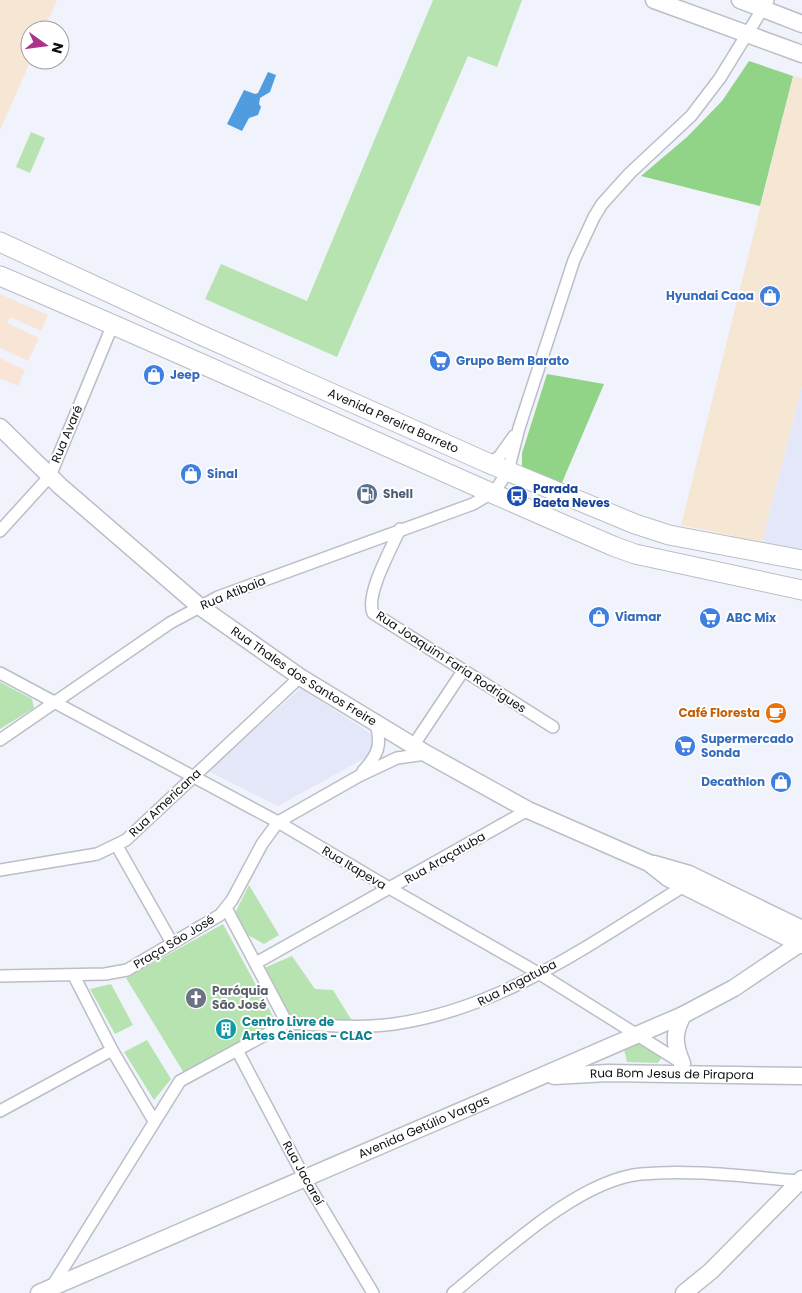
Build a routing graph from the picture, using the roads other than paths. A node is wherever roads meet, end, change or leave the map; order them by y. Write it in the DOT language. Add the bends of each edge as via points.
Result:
graph roads {
  1 [pos="654,0"];
  2 [pos="740,0"];
  3 [pos="766,4"];
  4 [pos="802,24"];
  5 [pos="748,34"];
  6 [pos="802,54"];
  7 [pos="0,242"];
  8 [pos="0,276"];
  9 [pos="113,324"];
  10 [pos="0,427"];
  11 [pos="518,428"];
  12 [pos="488,463"];
  13 [pos="508,471"];
  14 [pos="50,476"];
  15 [pos="492,494"];
  16 [pos="400,529"];
  17 [pos="0,531"];
  18 [pos="802,560"];
  19 [pos="802,590"];
  20 [pos="199,606"];
  21 [pos="464,671"];
  22 [pos="0,673"];
  23 [pos="300,677"];
  24 [pos="54,703"];
  25 [pos="376,724"];
  26 [pos="553,727"];
  27 [pos="0,740"];
  28 [pos="420,750"];
  29 [pos="359,776"];
  30 [pos="192,777"];
  31 [pos="528,810"];
  32 [pos="278,822"];
  33 [pos="117,846"];
  34 [pos="0,870"];
  35 [pos="686,880"];
  36 [pos="391,889"];
  37 [pos="226,908"];
  38 [pos="801,940"];
  39 [pos="172,943"];
  40 [pos="256,963"];
  41 [pos="540,974"];
  42 [pos="0,976"];
  43 [pos="74,976"];
  44 [pos="683,1015"];
  45 [pos="287,1023"];
  46 [pos="639,1034"];
  47 [pos="112,1050"];
  48 [pos="237,1050"];
  49 [pos="682,1063"];
  50 [pos="702,1075"];
  51 [pos="802,1076"];
  52 [pos="542,1077"];
  53 [pos="0,1111"];
  54 [pos="154,1121"];
  55 [pos="305,1179"];
  56 [pos="801,1180"];
  57 [pos="45,1290"];
  58 [pos="373,1293"];
  59 [pos="453,1293"];
  60 [pos="684,1293"];
  1 -- 5 [label="street"];
  2 -- 3 [label="street"];
  3 -- 4 [label="street"];
  3 -- 5 [label="street"];
  5 -- 6 [label="street"];
  5 -- 11 [label="street" via="684,125 630,173 594,216 574,260"];
  7 -- 12 [label="main road, Avenida Pereira Barreto"];
  8 -- 9 [label="main road"];
  9 -- 14 [label="street, Rua Avaré"];
  9 -- 15 [label="main road"];
  10 -- 14 [label="street, Rua Thales dos Santos Freire"];
  11 -- 12 [label="street" via="503,452"];
  11 -- 13 [label="street"];
  12 -- 13 [label="main road, Avenida Pereira Barreto"];
  13 -- 15 [label="street"];
  13 -- 18 [label="main road, Avenida Pereira Barreto" via="659,532"];
  14 -- 17 [label="street, Rua Avaré"];
  14 -- 20 [label="street, Rua Thales dos Santos Freire"];
  15 -- 16 [label="street, Rua Atibaia"];
  15 -- 19 [label="main road" via="636,554"];
  16 -- 20 [label="street, Rua Atibaia"];
  16 -- 21 [label="street, Rua Joaquim Faria Rodrigues" via="372,593 371,608 379,618"];
  20 -- 23 [label="street, Rua Thales dos Santos Freire"];
  20 -- 24 [label="street, Rua Atibaia"];
  21 -- 26 [label="street, Rua Joaquim Faria Rodrigues"];
  21 -- 28 [label="street"];
  22 -- 24 [label="street, Rua Itapeva"];
  23 -- 25 [label="street, Rua Thales dos Santos Freire"];
  23 -- 30 [label="street, Rua Americana"];
  24 -- 27 [label="street, Rua Atibaia"];
  24 -- 30 [label="street, Rua Itapeva"];
  25 -- 28 [label="street, Rua Thales dos Santos Freire"];
  25 -- 29 [label="street" via="379,750"];
  28 -- 29 [label="street"];
  28 -- 31 [label="street, Rua Thales dos Santos Freire"];
  29 -- 32 [label="street"];
  30 -- 32 [label="street, Rua Itapeva"];
  30 -- 33 [label="street, Rua Americana" via="145,824"];
  31 -- 35 [label="street, Rua Thales dos Santos Freire" via="649,863 671,867"];
  31 -- 36 [label="street, Rua Araçatuba"];
  32 -- 36 [label="street, Rua Itapeva"];
  32 -- 37 [label="street"];
  33 -- 34 [label="street, Rua Americana" via="97,854"];
  33 -- 39 [label="street"];
  35 -- 38 [label="street, Rua Thales dos Santos Freire"];
  35 -- 41 [label="street, Rua Angatuba"];
  36 -- 40 [label="street, Rua Araçatuba"];
  36 -- 41 [label="street, Rua Itapeva"];
  37 -- 39 [label="street, Praça São José" via="220,915"];
  37 -- 40 [label="street, Praça São José"];
  38 -- 44 [label="street, Avenida Getúlio Vargas" via="734,988"];
  39 -- 43 [label="street, Praça São José" via="121,972"];
  40 -- 45 [label="street, Praça São José"];
  41 -- 45 [label="street, Rua Angatuba" via="477,1004 425,1018 374,1026"];
  41 -- 46 [label="street, Rua Itapeva"];
  42 -- 43 [label="street, Praça São José"];
  43 -- 47 [label="street"];
  44 -- 46 [label="street, Avenida Getúlio Vargas"];
  44 -- 49 [label="street" via="674,1036"];
  45 -- 48 [label="street"];
  46 -- 49 [label="street, Rua Itapeva"];
  46 -- 52 [label="street, Avenida Getúlio Vargas"];
  47 -- 53 [label="street"];
  47 -- 54 [label="street"];
  48 -- 54 [label="street" via="180,1081"];
  48 -- 55 [label="street, Rua Jacareí"];
  49 -- 50 [label="street, Rua Itapeva"];
  50 -- 51 [label="street, Rua Bom Jesus de Pirapora"];
  50 -- 52 [label="street, Rua Bom Jesus de Pirapora" via="608,1073"];
  52 -- 55 [label="street, Avenida Getúlio Vargas"];
  54 -- 57 [label="street"];
  55 -- 57 [label="street, Avenida Getúlio Vargas"];
  55 -- 58 [label="street, Rua Jacareí"];
  56 -- 59 [label="street" via="687,1173 639,1174 614,1180 553,1212"];
  56 -- 60 [label="street" via="711,1271"];
}
